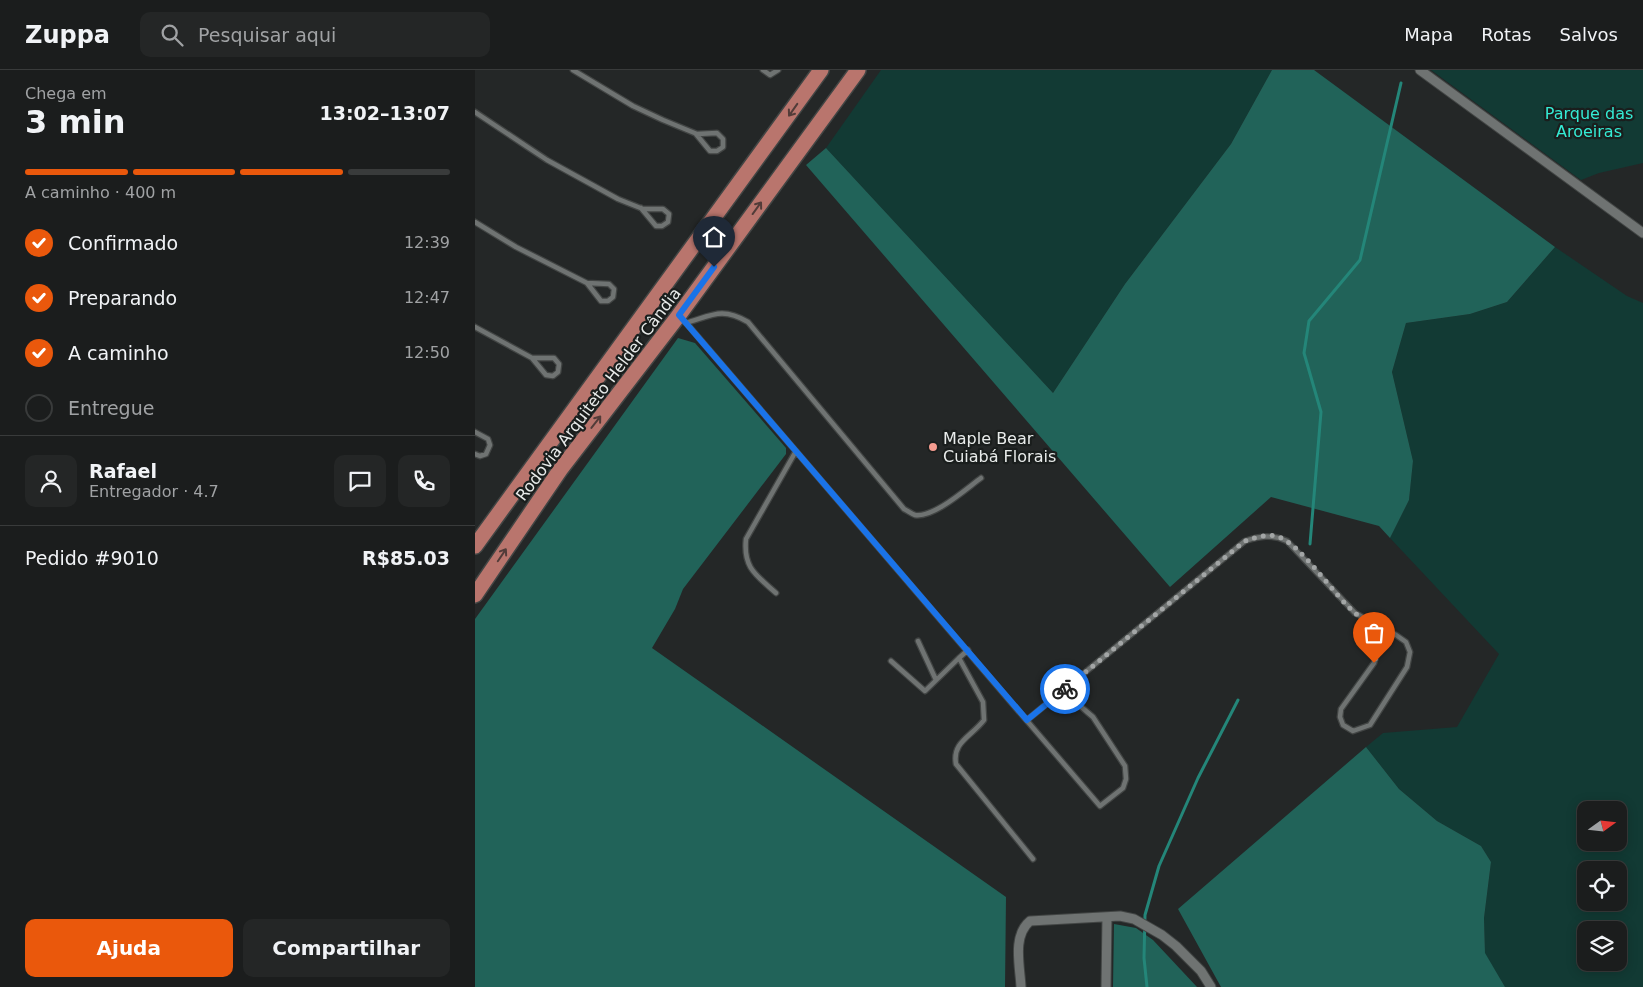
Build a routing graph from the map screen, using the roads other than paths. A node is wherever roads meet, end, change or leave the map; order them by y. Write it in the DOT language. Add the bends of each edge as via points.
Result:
graph roads {
  1 [pos="573,70"];
  2 [pos="763,70"];
  3 [pos="778,70"];
  4 [pos="821,70"];
  5 [pos="858,70"];
  6 [pos="1420,70"];
  7 [pos="475,112"];
  8 [pos="695,134"];
  9 [pos="641,208"];
  10 [pos="475,222"];
  11 [pos="1643,233"];
  12 [pos="587,283"];
  13 [pos="683,319"];
  14 [pos="475,327"];
  15 [pos="532,358"];
  16 [pos="475,432"];
  17 [pos="796,451"];
  18 [pos="475,454"];
  19 [pos="981,478"];
  20 [pos="475,546"];
  21 [pos="776,594"];
  22 [pos="475,595"];
  23 [pos="1385,630"];
  24 [pos="918,641"];
  25 [pos="967,650"];
  26 [pos="959,658"];
  27 [pos="891,661"];
  28 [pos="936,680"];
  29 [pos="1051,700"];
  30 [pos="1027,720"];
  31 [pos="1033,859"];
  32 [pos="1107,917"];
  33 [pos="1021,987"];
  34 [pos="1106,987"];
  35 [pos="1211,987"];
  1 -- 8 [label="lane" via="633,106"];
  2 -- 3 [label="lane" via="770,75"];
  4 -- 20 [label="main road, Rodovia Arquiteto Helder Cândia, one-way"];
  13 -- 5 [label="main road, Rodovia Arquiteto Helder Cândia, one-way"];
  6 -- 11 [label="street"];
  7 -- 9 [label="lane" via="582,180"];
  8 -- 8 [label="lane" via="717,133 723,139 723,147 710,151"];
  9 -- 9 [label="lane" via="663,209 669,214 668,222 656,226"];
  10 -- 12 [label="lane"];
  12 -- 12 [label="lane" via="609,284 614,289 613,297 607,302 601,301"];
  13 -- 17 [label="lane"];
  13 -- 19 [label="lane" via="718,313 733,314 748,322 905,509 915,515 926,514 946,503"];
  22 -- 13 [label="main road, Rodovia Arquiteto Helder Cândia, one-way" via="560,470"];
  14 -- 15 [label="lane"];
  15 -- 15 [label="lane" via="554,358 559,364 558,372 546,376"];
  16 -- 18 [label="lane" via="488,439 491,445 486,454"];
  17 -- 21 [label="lane" via="746,539 747,566"];
  17 -- 25 [label="lane"];
  23 -- 23 [label="lane" via="1406,642 1409,652 1407,667 1371,725 1353,730 1343,725 1341,709 1374,663"];
  23 -- 29 [label="lane" via="1355,613 1287,541 1276,536 1259,536 1245,541"];
  24 -- 28 [label="lane"];
  25 -- 26 [label="lane"];
  25 -- 30 [label="lane"];
  26 -- 28 [label="lane"];
  26 -- 31 [label="lane" via="983,702 984,720 958,746 954,753 957,764"];
  27 -- 28 [label="lane" via="925,692"];
  29 -- 30 [label="lane"];
  29 -- 30 [label="lane" via="1079,704 1093,717 1125,766 1123,788 1100,806"];
  32 -- 33 [label="street" via="1030,921 1020,932 1018,943"];
  32 -- 34 [label="street"];
  32 -- 35 [label="street" via="1134,919 1161,934 1188,957"];
}
